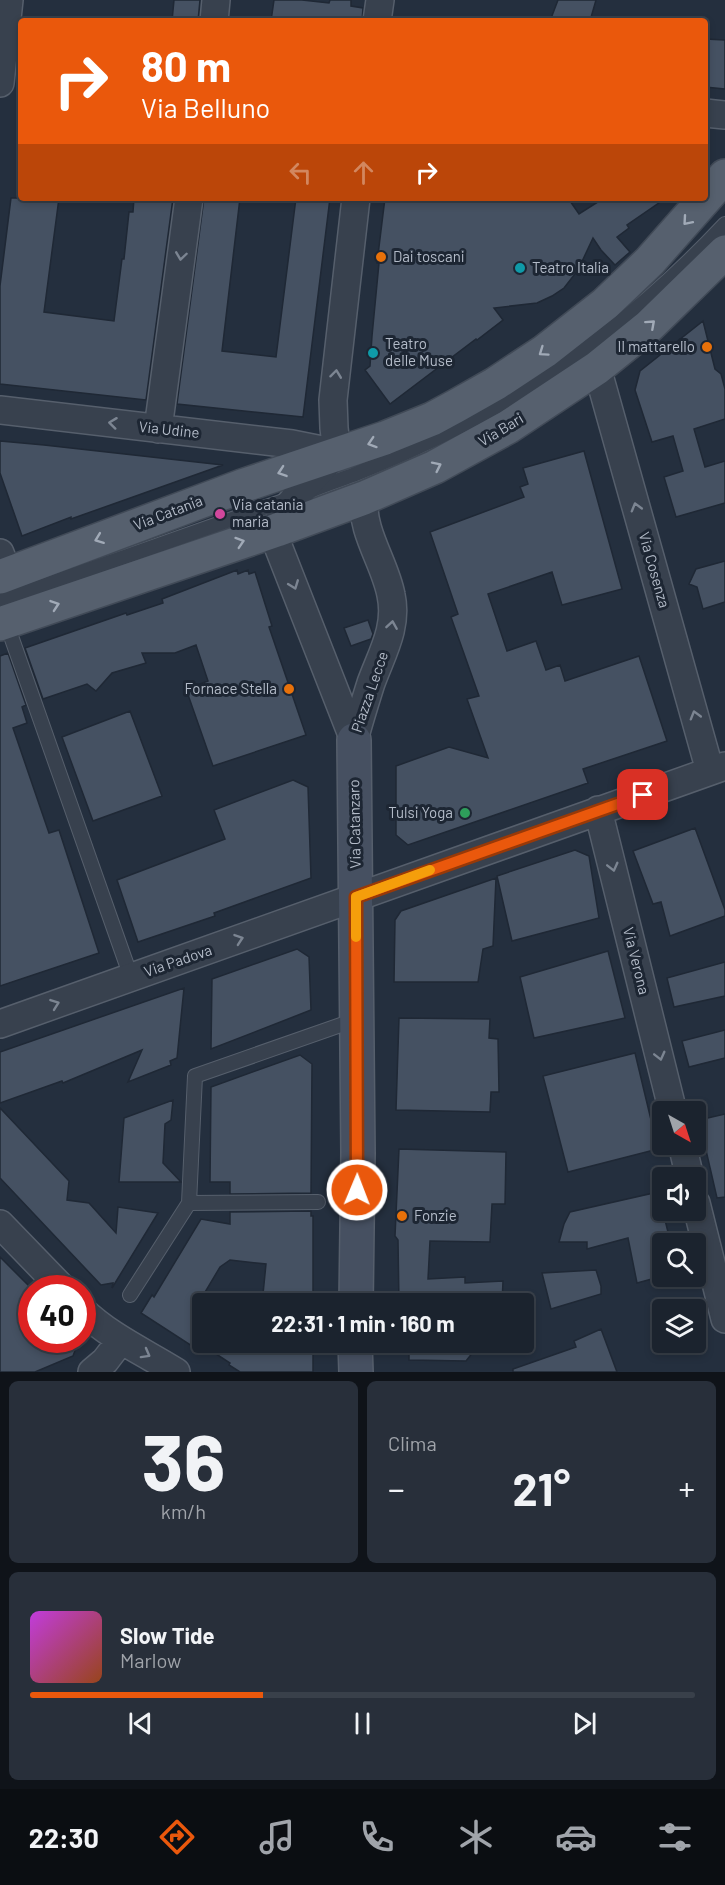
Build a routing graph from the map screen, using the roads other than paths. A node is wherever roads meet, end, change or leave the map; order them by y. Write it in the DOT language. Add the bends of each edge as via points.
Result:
graph roads {
  1 [pos="9,0"];
  2 [pos="216,0"];
  3 [pos="380,0"];
  4 [pos="214,18"];
  5 [pos="377,18"];
  6 [pos="9,33"];
  7 [pos="0,83"];
  8 [pos="708,113"];
  9 [pos="725,115"];
  10 [pos="725,177"];
  11 [pos="708,196"];
  12 [pos="189,201"];
  13 [pos="356,201"];
  14 [pos="703,201"];
  15 [pos="725,224"];
  16 [pos="725,252"];
  17 [pos="597,368"];
  18 [pos="0,410"];
  19 [pos="158,429"];
  20 [pos="337,453"];
  21 [pos="404,454"];
  22 [pos="298,496"];
  23 [pos="364,498"];
  24 [pos="276,530"];
  25 [pos="2,592"];
  26 [pos="354,740"];
  27 [pos="718,769"];
  28 [pos="598,810"];
  29 [pos="356,897"];
  30 [pos="131,977"];
  31 [pos="357,1020"];
  32 [pos="0,1024"];
  33 [pos="670,1101"];
  34 [pos="318,1202"];
  35 [pos="189,1203"];
  36 [pos="700,1221"];
  37 [pos="0,1224"];
  38 [pos="49,1275"];
  39 [pos="356,1293"];
  40 [pos="130,1295"];
  41 [pos="725,1319"];
  42 [pos="96,1322"];
  43 [pos="121,1340"];
  44 [pos="355,1353"];
  45 [pos="92,1372"];
  46 [pos="176,1372"];
  47 [pos="356,1372"];
  1 -- 6 [label="street"];
  2 -- 4 [label="street"];
  3 -- 5 [label="street"];
  6 -- 7 [label="street"];
  8 -- 9 [label="street"];
  10 -- 11 [label="main road, one-way"];
  12 -- 19 [label="street, one-way"];
  20 -- 13 [label="street, one-way" via="333,400"];
  14 -- 20 [label="main road, one-way" via="636,275 594,314 545,351 432,419"];
  15 -- 21 [label="lane, Via Bari" via="695,256 577,354 508,400"];
  17 -- 16 [label="main road, Via Bari, one-way" via="649,326"];
  23 -- 17 [label="main road, Via Bari, one-way" via="476,446"];
  27 -- 17 [label="street, Via Cosenza, one-way"];
  19 -- 18 [label="street, Via Udine, one-way"];
  19 -- 20 [label="street, Via Udine"];
  20 -- 22 [label="street"];
  20 -- 25 [label="main road, Via Catania, one-way" via="231,490"];
  21 -- 22 [label="lane, Via Bari"];
  21 -- 23 [label="lane" via="374,479"];
  22 -- 24 [label="street"];
  22 -- 25 [label="lane, Via Catania"];
  23 -- 24 [label="main road, Via Bari"];
  26 -- 23 [label="street, Piazza Lecce, one-way" via="389,638 393,614 390,590 367,523"];
  25 -- 24 [label="main road, one-way"];
  24 -- 26 [label="street, Piazza Lecce, one-way" via="278,546"];
  25 -- 30 [label="lane"];
  26 -- 29 [label="street, Via Catanzaro"];
  27 -- 28 [label="street, Via Padova"];
  28 -- 29 [label="street, Via Padova"];
  28 -- 33 [label="street, Via Verona, one-way"];
  30 -- 29 [label="street, Via Padova, one-way"];
  29 -- 31 [label="street, Via Catanzaro"];
  32 -- 30 [label="street, Via Padova, one-way"];
  31 -- 35 [label="lane" via="195,1076"];
  31 -- 39 [label="street, Via Catanzaro"];
  34 -- 35 [label="lane"];
  35 -- 40 [label="lane"];
  36 -- 41 [label="street"];
  37 -- 38 [label="street"];
  42 -- 43 [label="street"];
  43 -- 45 [label="street"];
  43 -- 46 [label="street, one-way"];
  44 -- 47 [label="street"];
}
